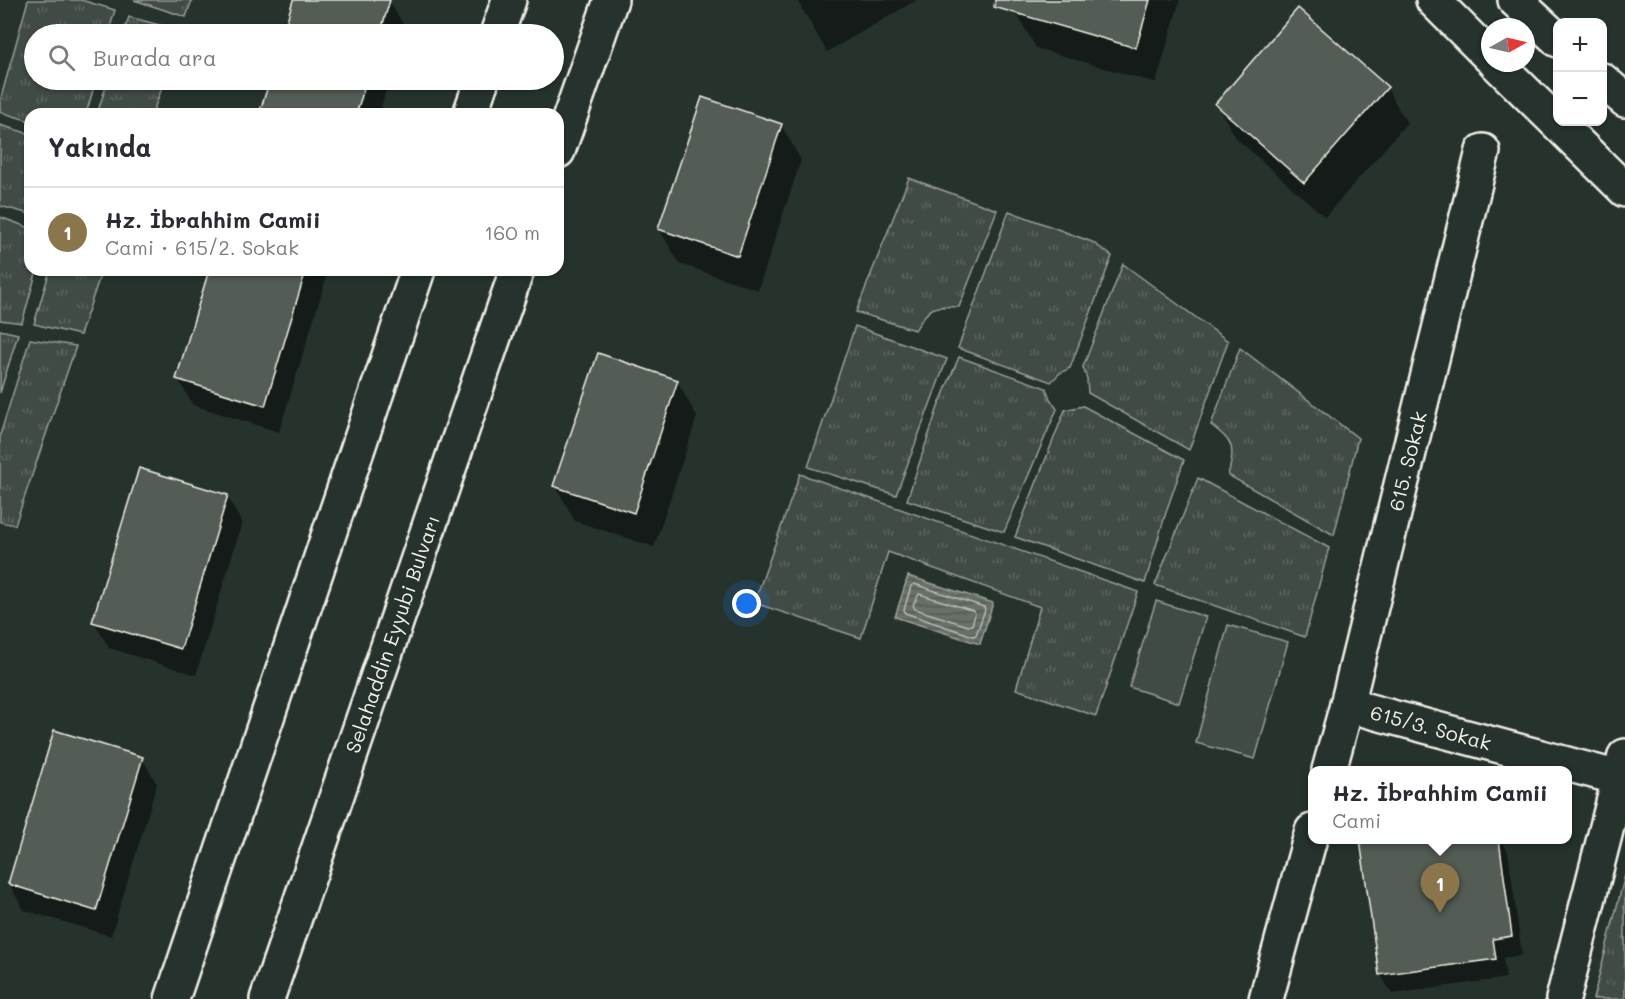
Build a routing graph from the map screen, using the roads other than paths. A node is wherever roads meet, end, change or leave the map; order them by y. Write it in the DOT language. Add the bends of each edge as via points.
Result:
graph roads {
  1 [pos="509,0"];
  2 [pos="611,0"];
  3 [pos="1433,0"];
  4 [pos="1515,0"];
  5 [pos="501,24"];
  6 [pos="1553,36"];
  7 [pos="1481,48"];
  8 [pos="1505,72"];
  9 [pos="1607,84"];
  10 [pos="478,90"];
  11 [pos="1625,100"];
  12 [pos="472,108"];
  13 [pos="564,134"];
  14 [pos="1483,151"];
  15 [pos="1625,190"];
  16 [pos="415,276"];
  17 [pos="515,276"];
  18 [pos="1347,705"];
  19 [pos="1330,766"];
  20 [pos="1622,767"];
  21 [pos="1308,844"];
  22 [pos="272,997"];
  23 [pos="172,999"];
  24 [pos="1266,999"];
  25 [pos="1563,999"];
  1 -- 5 [label="main road"];
  2 -- 13 [label="main road"];
  3 -- 7 [label="main road"];
  4 -- 6 [label="main road"];
  8 -- 15 [label="main road"];
  9 -- 11 [label="main road"];
  10 -- 12 [label="main road"];
  14 -- 18 [label="main road, 615. Sokak"];
  16 -- 23 [label="main road"];
  17 -- 22 [label="main road, Selahaddin Eyyubi Bulvarı"];
  18 -- 19 [label="main road, 615. Sokak"];
  18 -- 20 [label="main road, 615/3. Sokak"];
  20 -- 25 [label="main road"];
  21 -- 24 [label="main road"];
}
